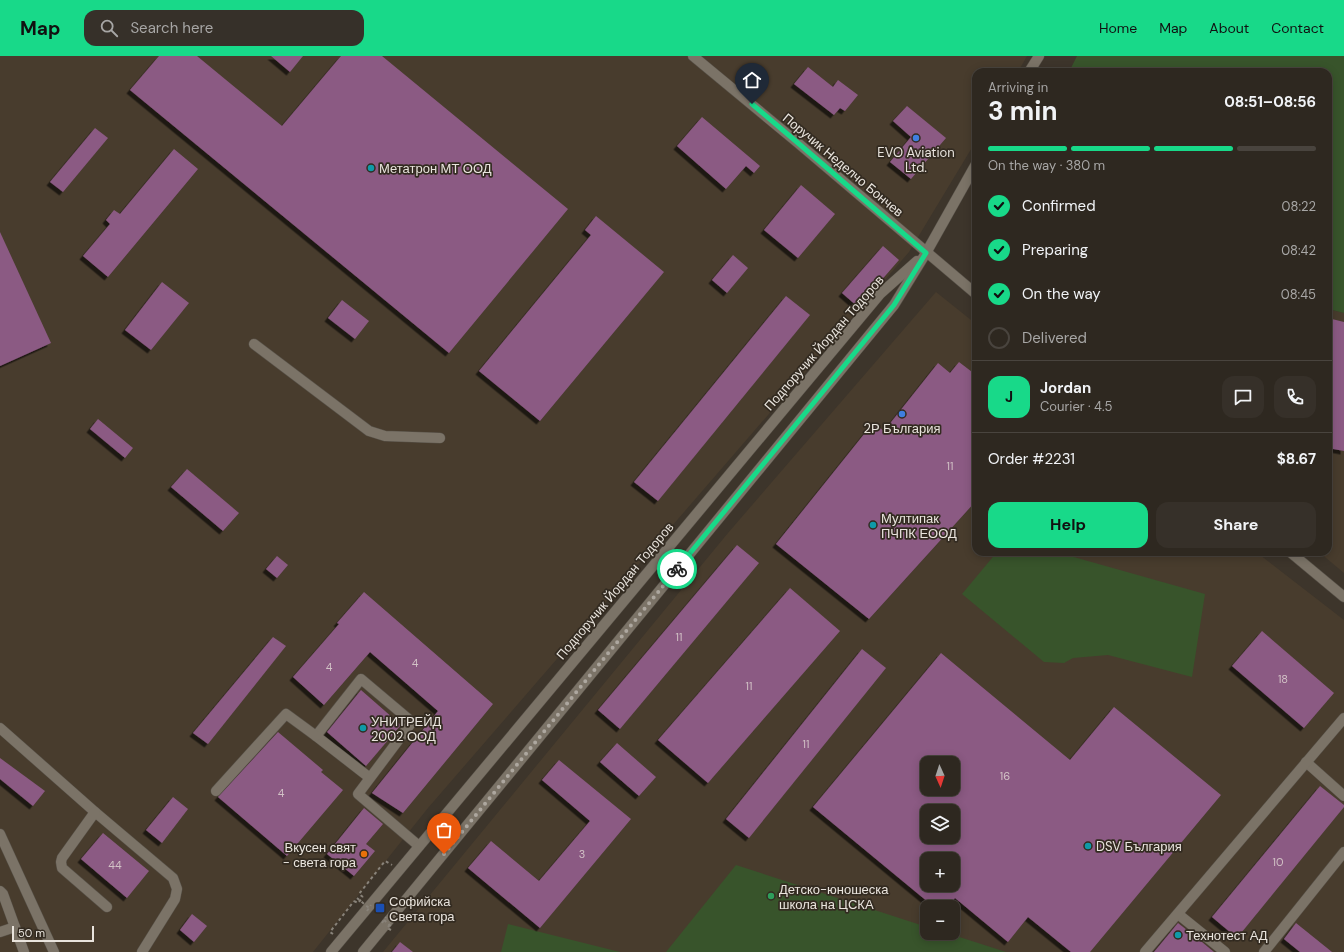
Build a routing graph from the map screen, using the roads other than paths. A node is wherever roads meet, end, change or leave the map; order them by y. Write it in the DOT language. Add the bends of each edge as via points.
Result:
graph roads {
  1 [pos="693,56"];
  2 [pos="1039,56"];
  3 [pos="1032,68"];
  4 [pos="972,171"];
  5 [pos="926,253"];
  6 [pos="972,291"];
  7 [pos="254,344"];
  8 [pos="440,438"];
  9 [pos="1295,556"];
  10 [pos="1344,597"];
  11 [pos="1344,718"];
  12 [pos="0,728"];
  13 [pos="316,736"];
  14 [pos="1306,762"];
  15 [pos="370,778"];
  16 [pos="216,791"];
  17 [pos="1344,796"];
  18 [pos="95,812"];
  19 [pos="0,834"];
  20 [pos="419,846"];
  21 [pos="1344,852"];
  22 [pos="0,891"];
  23 [pos="107,907"];
  24 [pos="1178,914"];
  25 [pos="15,927"];
  26 [pos="0,932"];
  27 [pos="24,952"];
  28 [pos="54,952"];
  29 [pos="142,952"];
  30 [pos="331,952"];
  31 [pos="363,952"];
  32 [pos="1145,952"];
  33 [pos="1225,952"];
  34 [pos="1264,952"];
  1 -- 5 [label="street, Поручик Неделчо Бончев"];
  2 -- 3 [label="street"];
  4 -- 5 [label="street, Подпоручик Йордан Тодоров"];
  5 -- 6 [label="street, Поручик Неделчо Бончев"];
  5 -- 20 [label="street, Подпоручик Йордан Тодоров" via="880,294"];
  5 -- 31 [label="street, Подпоручик Йордан Тодоров" via="894,305"];
  7 -- 8 [label="street" via="369,431 386,436"];
  9 -- 10 [label="street"];
  11 -- 14 [label="street"];
  12 -- 18 [label="street"];
  13 -- 15 [label="street"];
  13 -- 15 [label="street" via="362,679 412,722"];
  13 -- 16 [label="street" via="286,714"];
  14 -- 17 [label="street"];
  14 -- 24 [label="street"];
  15 -- 20 [label="street" via="358,794"];
  18 -- 23 [label="street" via="61,862 62,868"];
  18 -- 29 [label="street" via="173,878 177,888 175,899"];
  19 -- 28 [label="street"];
  20 -- 30 [label="street, Подпоручик Йордан Тодоров"];
  21 -- 34 [label="street"];
  22 -- 25 [label="street"];
  24 -- 32 [label="street"];
  24 -- 33 [label="street"];
  25 -- 26 [label="street"];
  25 -- 27 [label="street"];
}
